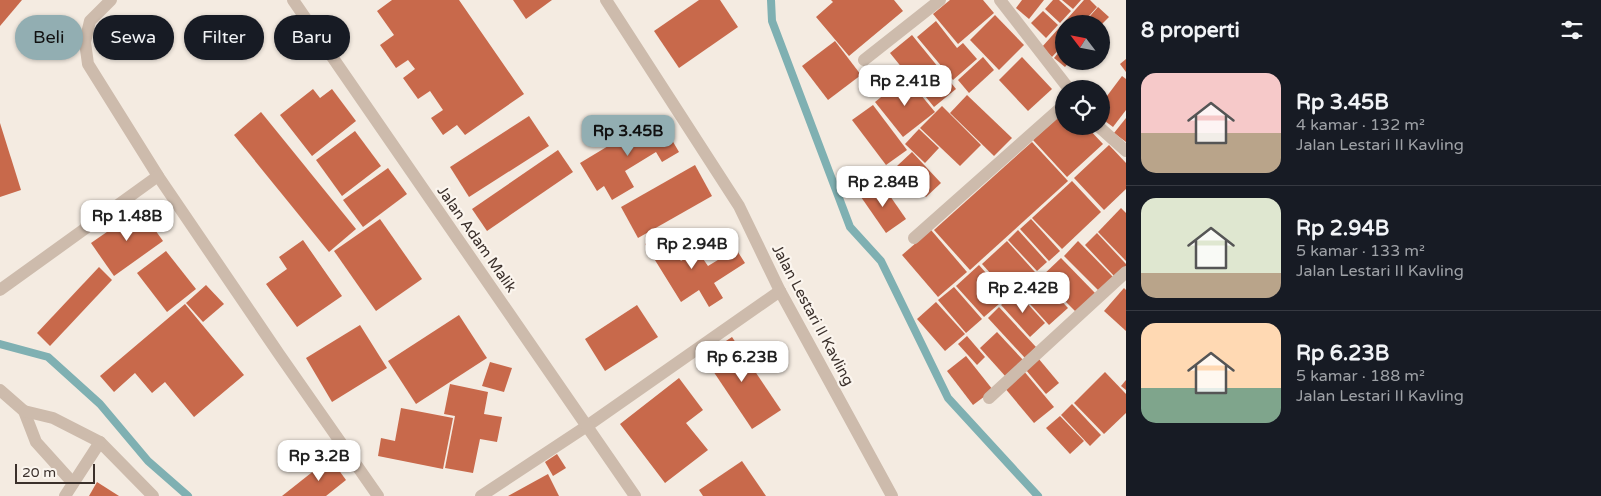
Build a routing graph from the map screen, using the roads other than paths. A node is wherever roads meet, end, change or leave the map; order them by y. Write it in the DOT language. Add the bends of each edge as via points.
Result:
graph roads {
  1 [pos="111,0"];
  2 [pos="293,0"];
  3 [pos="606,0"];
  4 [pos="940,0"];
  5 [pos="1000,0"];
  6 [pos="864,60"];
  7 [pos="1062,80"];
  8 [pos="1055,113"];
  9 [pos="1108,135"];
  10 [pos="1126,151"];
  11 [pos="158,176"];
  12 [pos="914,238"];
  13 [pos="1126,272"];
  14 [pos="0,290"];
  15 [pos="780,291"];
  16 [pos="0,390"];
  17 [pos="989,398"];
  18 [pos="24,411"];
  19 [pos="587,426"];
  20 [pos="100,442"];
  21 [pos="73,483"];
  22 [pos="65,496"];
  23 [pos="153,496"];
  24 [pos="378,496"];
  25 [pos="480,496"];
  26 [pos="636,496"];
  27 [pos="892,496"];
  1 -- 11 [label="street" via="90,21 85,42 88,64"];
  2 -- 19 [label="street, Jalan Adam Malik"];
  3 -- 15 [label="street, Jalan Lestari II Kavling" via="739,206"];
  4 -- 6 [label="street"];
  5 -- 7 [label="street"];
  8 -- 12 [label="street"];
  9 -- 10 [label="street"];
  11 -- 14 [label="street"];
  11 -- 24 [label="street"];
  13 -- 17 [label="street"];
  15 -- 19 [label="street"];
  15 -- 27 [label="street, Jalan Lestari II Kavling"];
  16 -- 18 [label="street"];
  18 -- 20 [label="street" via="53,418"];
  18 -- 21 [label="street" via="36,442"];
  19 -- 25 [label="street"];
  19 -- 26 [label="street, Jalan Adam Malik"];
  20 -- 21 [label="street"];
  20 -- 23 [label="street"];
  21 -- 22 [label="street"];
}
